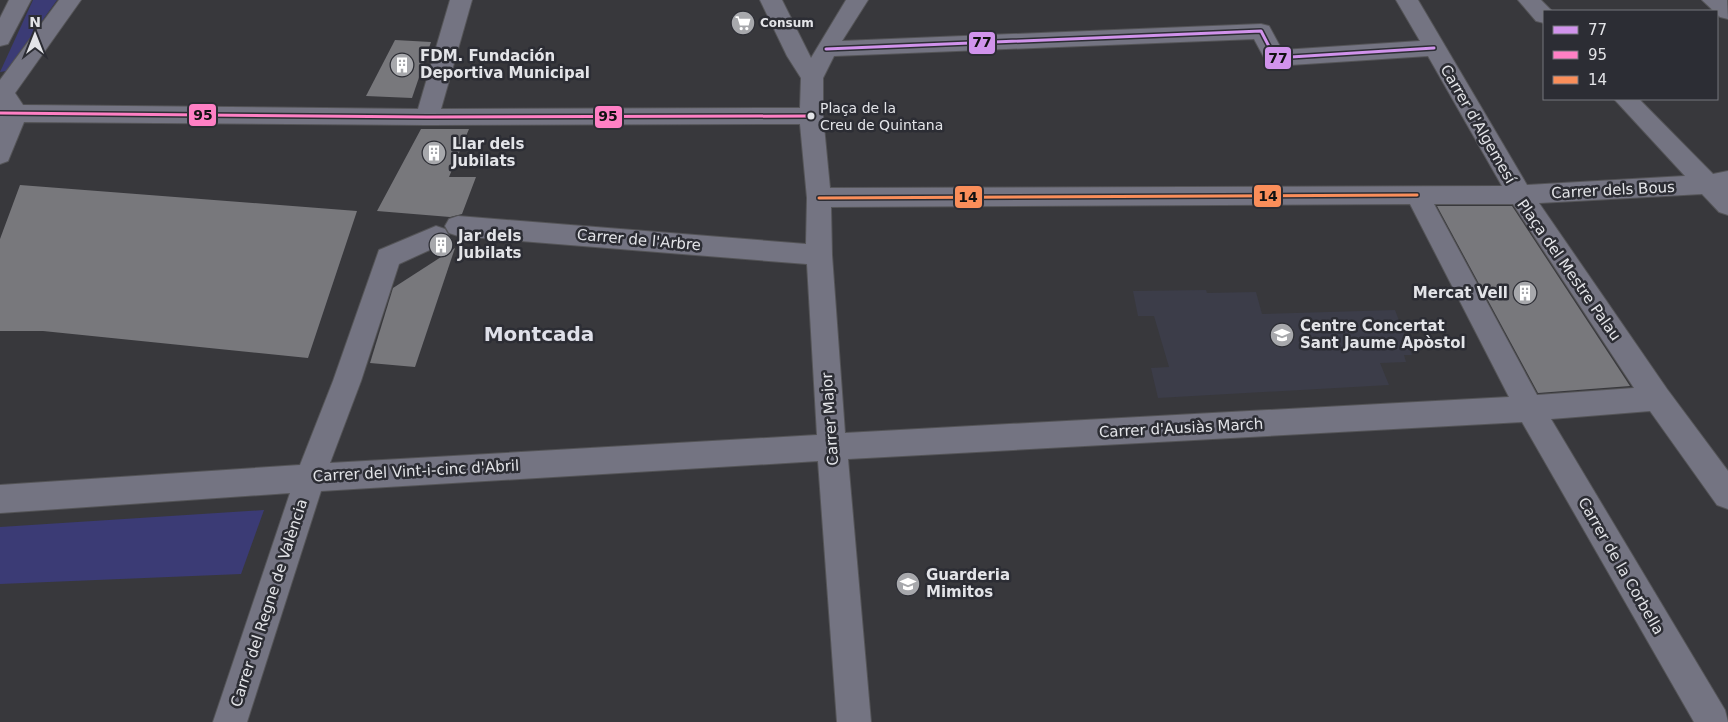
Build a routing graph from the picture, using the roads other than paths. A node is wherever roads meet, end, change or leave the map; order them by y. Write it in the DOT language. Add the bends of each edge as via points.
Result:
graph roads {
  1 [pos="20,0"];
  2 [pos="70,0"];
  3 [pos="461,0"];
  4 [pos="771,0"];
  5 [pos="857,0"];
  6 [pos="1407,0"];
  7 [pos="1529,0"];
  8 [pos="1713,0"];
  9 [pos="1728,12"];
  10 [pos="1543,15"];
  11 [pos="0,39"];
  12 [pos="1434,48"];
  13 [pos="826,49"];
  14 [pos="812,78"];
  15 [pos="1626,100"];
  16 [pos="8,113"];
  17 [pos="812,116"];
  18 [pos="427,117"];
  19 [pos="0,155"];
  20 [pos="1717,182"];
  21 [pos="1417,195"];
  22 [pos="1520,195"];
  23 [pos="819,198"];
  24 [pos="1728,205"];
  25 [pos="819,255"];
  26 [pos="388,257"];
  27 [pos="1657,398"];
  28 [pos="1530,410"];
  29 [pos="832,447"];
  30 [pos="310,478"];
  31 [pos="1728,495"];
  32 [pos="0,499"];
  33 [pos="230,722"];
  34 [pos="854,722"];
  35 [pos="1713,722"];
  1 -- 11 [label="street"];
  2 -- 16 [label="street" via="3,93"];
  3 -- 18 [label="street"];
  4 -- 14 [label="street"];
  5 -- 13 [label="street"];
  6 -- 12 [label="street, Carrer d'Algemesí"];
  7 -- 10 [label="street"];
  8 -- 9 [label="street"];
  12 -- 13 [label="street" via="1275,58 1261,31"];
  12 -- 22 [label="street, Carrer d'Algemesí"];
  13 -- 14 [label="street"];
  14 -- 17 [label="street"];
  15 -- 20 [label="street"];
  16 -- 18 [label="street"];
  16 -- 19 [label="street"];
  17 -- 18 [label="street"];
  17 -- 23 [label="street, Carrer Major"];
  20 -- 22 [label="street, Carrer dels Bous"];
  20 -- 24 [label="street"];
  21 -- 22 [label="street, Plaça del Mestre Palau"];
  21 -- 23 [label="street, Plaça del Mestre Palau"];
  21 -- 28 [label="street"];
  22 -- 27 [label="street, Plaça del Mestre Palau"];
  23 -- 25 [label="street, Carrer Major"];
  25 -- 26 [label="street, Carrer de l'Arbre" via="447,231"];
  25 -- 29 [label="street, Carrer Major"];
  26 -- 30 [label="street, Carrer del Regne de València" via="347,381"];
  27 -- 28 [label="street"];
  27 -- 31 [label="street, Plaça del Mestre Palau"];
  28 -- 29 [label="street, Carrer d'Ausiàs March"];
  28 -- 35 [label="street, Carrer de la Corbella"];
  29 -- 30 [label="street, Carrer del Vint-i-cinc d'Abril"];
  29 -- 34 [label="street, Carrer Major"];
  30 -- 32 [label="street, Carrer del Vint-i-cinc d'Abril"];
  30 -- 33 [label="street, Carrer del Regne de València"];
}
